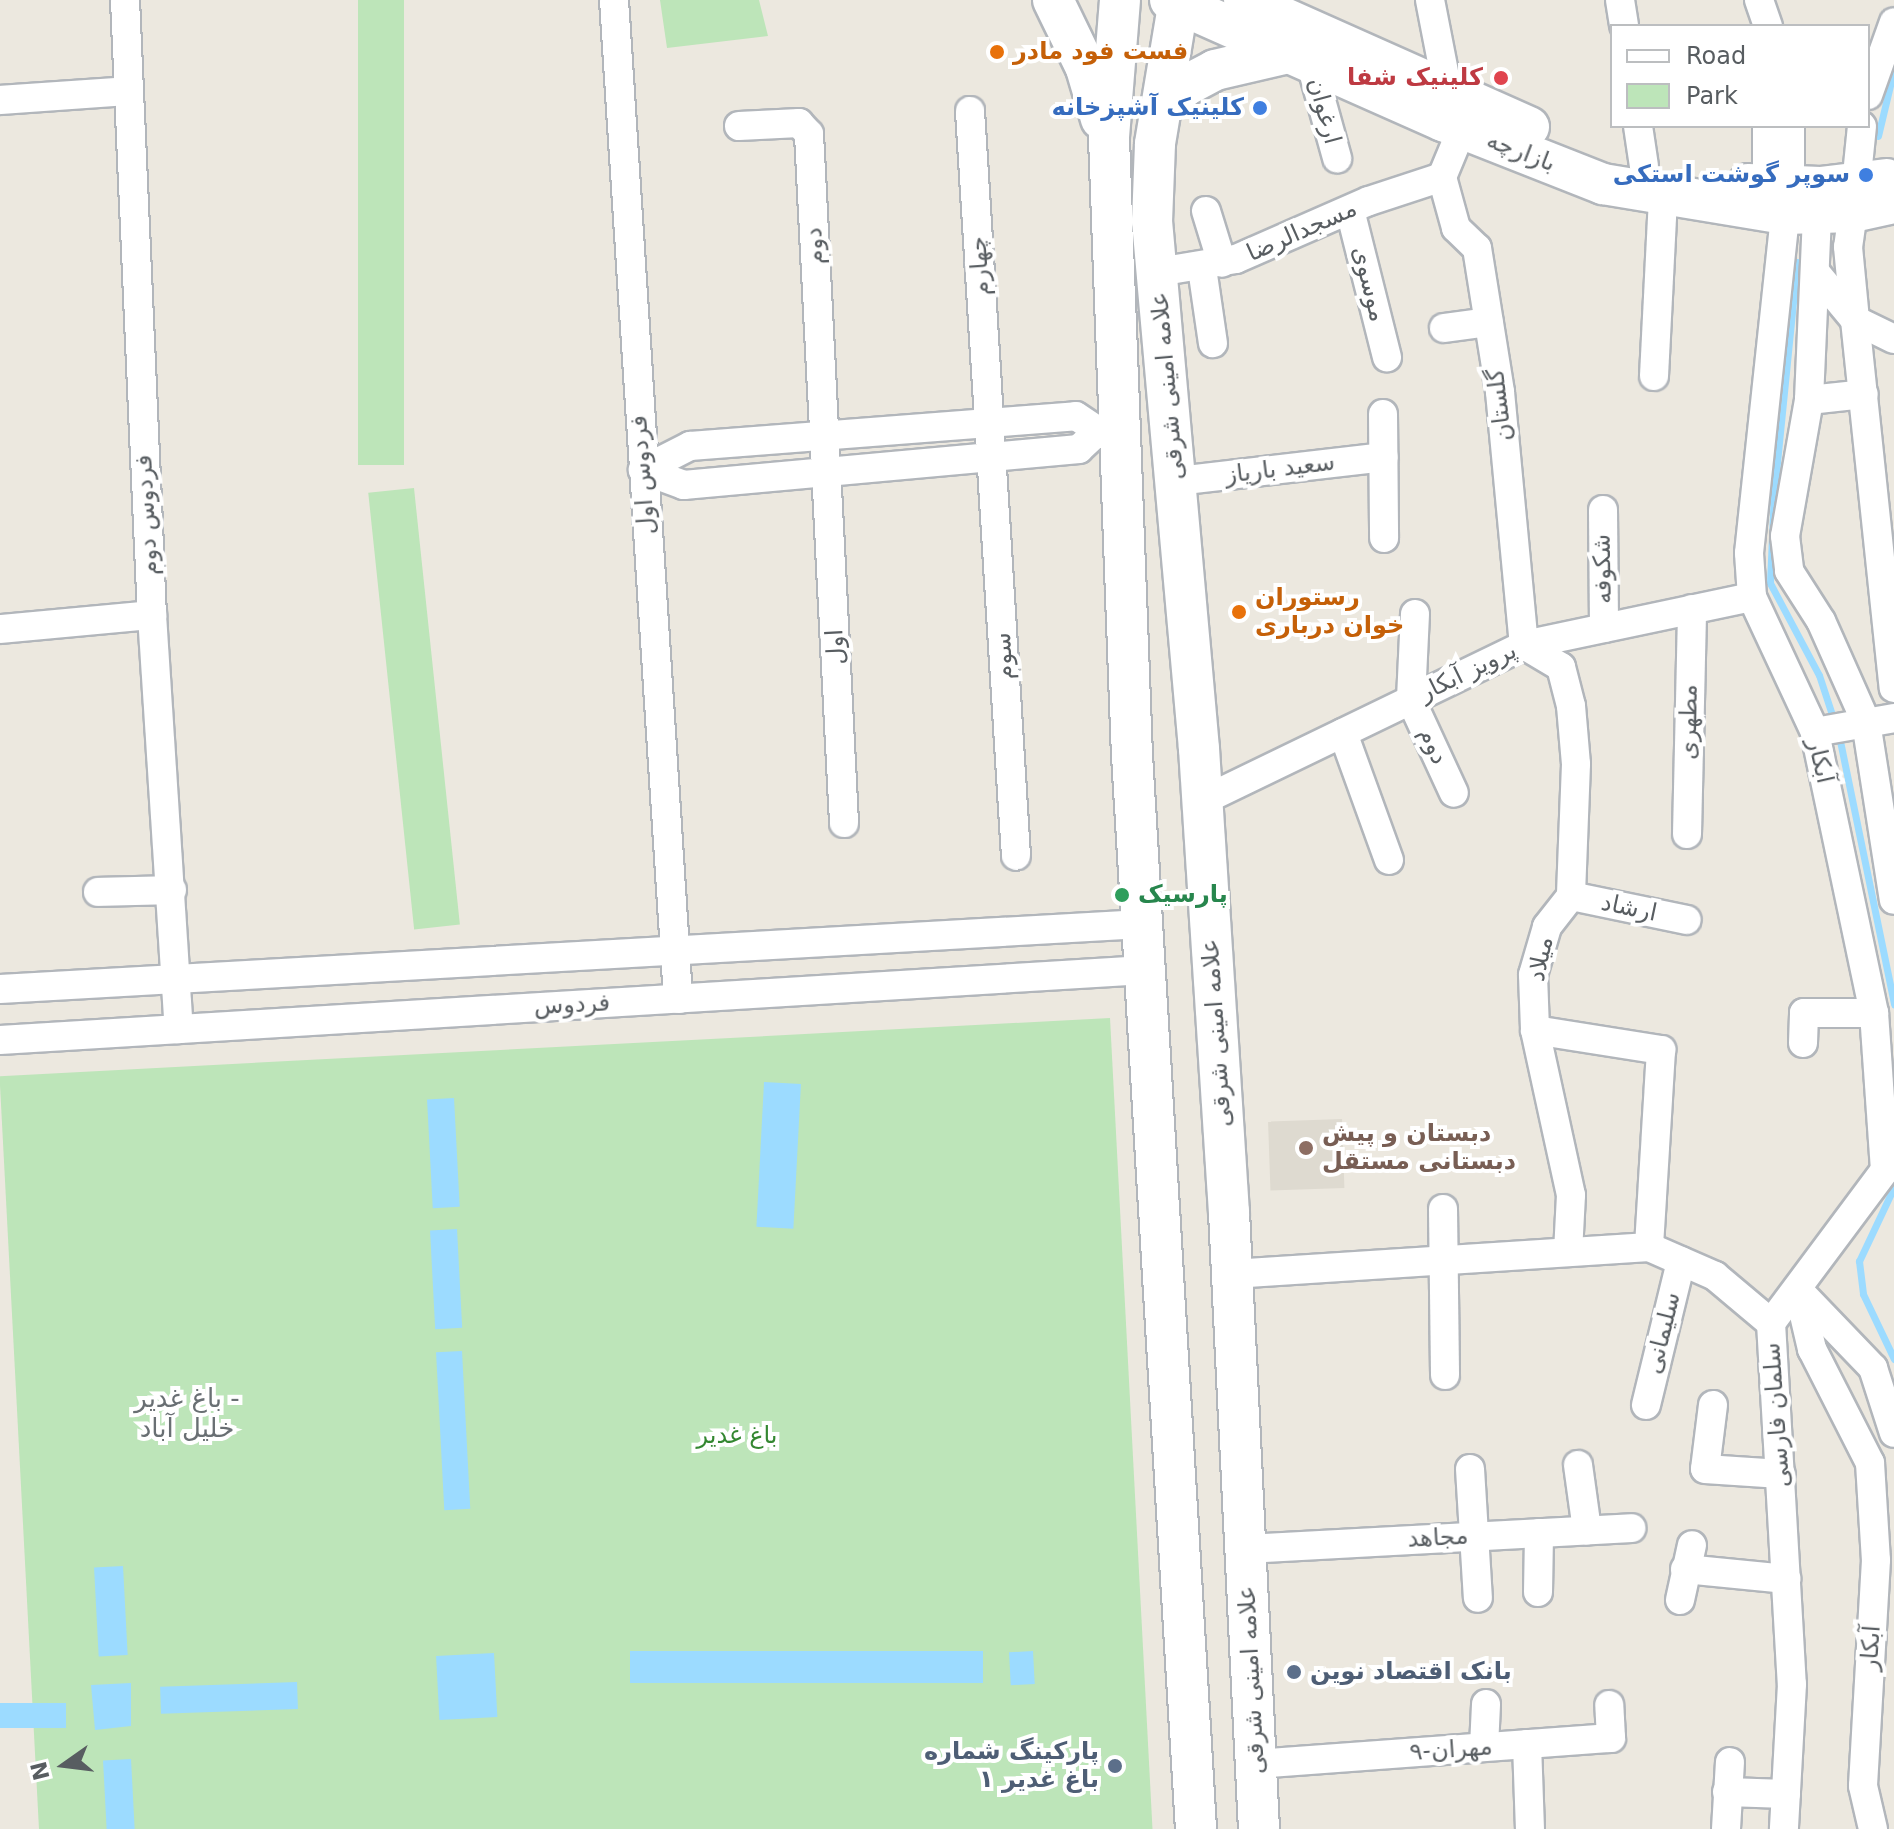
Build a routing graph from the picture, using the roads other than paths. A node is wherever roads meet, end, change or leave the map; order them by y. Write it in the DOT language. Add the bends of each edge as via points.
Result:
graph roads {
  1 [pos="125,0"];
  2 [pos="614,0"];
  3 [pos="1053,0"];
  4 [pos="1244,0"];
  5 [pos="1430,0"];
  6 [pos="1620,0"];
  7 [pos="1740,0"];
  8 [pos="1759,0"];
  9 [pos="1175,9"];
  10 [pos="1119,11"];
  11 [pos="1894,22"];
  12 [pos="1624,24"];
  13 [pos="1747,24"];
  14 [pos="1767,24"];
  15 [pos="1300,58"];
  16 [pos="1870,89"];
  17 [pos="128,91"];
  18 [pos="0,100"];
  19 [pos="1163,106"];
  20 [pos="970,111"];
  21 [pos="1455,111"];
  22 [pos="739,126"];
  23 [pos="1639,128"];
  24 [pos="1767,128"];
  25 [pos="1790,128"];
  26 [pos="1861,128"];
  27 [pos="1109,146"];
  28 [pos="1337,158"];
  29 [pos="1442,177"];
  30 [pos="1654,182"];
  31 [pos="1831,198"];
  32 [pos="1894,203"];
  33 [pos="1350,210"];
  34 [pos="1206,211"];
  35 [pos="1212,266"];
  36 [pos="1816,273"];
  37 [pos="1115,279"];
  38 [pos="1159,279"];
  39 [pos="1855,320"];
  40 [pos="1489,322"];
  41 [pos="1444,328"];
  42 [pos="1894,339"];
  43 [pos="1213,343"];
  44 [pos="1387,357"];
  45 [pos="1654,376"];
  46 [pos="1864,394"];
  47 [pos="1809,400"];
  48 [pos="1383,414"];
  49 [pos="989,421"];
  50 [pos="825,435"];
  51 [pos="991,456"];
  52 [pos="1384,457"];
  53 [pos="643,470"];
  54 [pos="828,471"];
  55 [pos="1177,481"];
  56 [pos="1603,510"];
  57 [pos="1384,538"];
  58 [pos="1752,597"];
  59 [pos="1692,609"];
  60 [pos="1415,614"];
  61 [pos="152,615"];
  62 [pos="1604,628"];
  63 [pos="0,629"];
  64 [pos="1524,645"];
  65 [pos="1894,688"];
  66 [pos="1411,700"];
  67 [pos="1894,718"];
  68 [pos="1866,722"];
  69 [pos="1815,732"];
  70 [pos="1343,733"];
  71 [pos="1454,793"];
  72 [pos="1202,801"];
  73 [pos="844,823"];
  74 [pos="1687,834"];
  75 [pos="1016,856"];
  76 [pos="1389,860"];
  77 [pos="172,890"];
  78 [pos="98,892"];
  79 [pos="1571,896"];
  80 [pos="1894,900"];
  81 [pos="1687,920"];
  82 [pos="1142,924"];
  83 [pos="674,951"];
  84 [pos="1145,970"];
  85 [pos="176,979"];
  86 [pos="0,989"];
  87 [pos="678,999"];
  88 [pos="1874,1013"];
  89 [pos="179,1029"];
  90 [pos="1535,1030"];
  91 [pos="0,1040"];
  92 [pos="1803,1043"];
  93 [pos="1890,1171"];
  94 [pos="1443,1209"];
  95 [pos="1649,1247"];
  96 [pos="1568,1252"];
  97 [pos="1442,1260"];
  98 [pos="1681,1261"];
  99 [pos="1232,1274"];
  100 [pos="1798,1289"];
  101 [pos="1771,1323"];
  102 [pos="1445,1375"];
  103 [pos="1646,1405"];
  104 [pos="1713,1405"];
  105 [pos="1894,1433"];
  106 [pos="1578,1465"];
  107 [pos="1470,1469"];
  108 [pos="1781,1474"];
  109 [pos="1631,1528"];
  110 [pos="1587,1530"];
  111 [pos="1539,1533"];
  112 [pos="1476,1536"];
  113 [pos="1246,1549"];
  114 [pos="1787,1579"];
  115 [pos="1538,1592"];
  116 [pos="1478,1598"];
  117 [pos="1680,1600"];
  118 [pos="1486,1704"];
  119 [pos="1609,1705"];
  120 [pos="1527,1744"];
  121 [pos="1484,1747"];
  122 [pos="1730,1762"];
  123 [pos="1256,1764"];
  124 [pos="1727,1792"];
  125 [pos="1786,1794"];
  126 [pos="1196,1829"];
  127 [pos="1259,1829"];
  128 [pos="1530,1829"];
  129 [pos="1726,1829"];
  130 [pos="1784,1829"];
  131 [pos="1873,1829"];
  1 -- 17 [label="street, فردوس دوم"];
  2 -- 53 [label="street, فردوس اول"];
  3 -- 27 [label="main road" via="1086,68"];
  4 -- 21 [label="main road, بازارچه"];
  5 -- 21 [label="street"];
  6 -- 12 [label="street"];
  7 -- 13 [label="street"];
  8 -- 14 [label="street"];
  9 -- 10 [label="main road, بازارچه"];
  9 -- 15 [label="main road, بازارچه"];
  9 -- 19 [label="main road, علامه امینی شرقی"];
  10 -- 27 [label="main road, علامه امینی شرقی"];
  11 -- 16 [label="street"];
  15 -- 19 [label="main road" via="1215,70"];
  15 -- 21 [label="main road, بازارچه"];
  15 -- 28 [label="street, ارغوان"];
  17 -- 18 [label="street"];
  17 -- 61 [label="street, فردوس دوم"];
  19 -- 38 [label="main road, علامه امینی شرقی" via="1152,205"];
  20 -- 49 [label="street, چهارم"];
  21 -- 29 [label="street"];
  21 -- 30 [label="main road, بازارچه" via="1603,184"];
  22 -- 50 [label="street, دوم" via="799,123 809,134"];
  23 -- 30 [label="street"];
  24 -- 31 [label="street" via="1767,174"];
  25 -- 31 [label="street" via="1790,171"];
  26 -- 31 [label="street"];
  27 -- 37 [label="main road, علامه امینی شرقی"];
  29 -- 33 [label="street, مسجدالرضا"];
  29 -- 40 [label="street, گلستان" via="1456,228 1477,248"];
  30 -- 31 [label="main road, بازارچه"];
  30 -- 45 [label="street"];
  31 -- 32 [label="main road, بازارچه"];
  31 -- 36 [label="street, آبکار"];
  31 -- 39 [label="street" via="1848,247"];
  31 -- 58 [label="street, آبکار" via="1749,553"];
  33 -- 35 [label="street, مسجدالرضا"];
  33 -- 44 [label="street, موسوی"];
  34 -- 35 [label="street"];
  35 -- 38 [label="street, مسجدالرضا"];
  35 -- 43 [label="street"];
  36 -- 39 [label="street"];
  36 -- 47 [label="street, آبکار"];
  37 -- 38 [label="main road" via="1134,263 1147,266"];
  37 -- 82 [label="main road, علامه امینی شرقی"];
  38 -- 55 [label="main road, علامه امینی شرقی"];
  39 -- 42 [label="street"];
  39 -- 46 [label="street"];
  40 -- 41 [label="street"];
  40 -- 64 [label="street, گلستان"];
  46 -- 47 [label="street"];
  46 -- 65 [label="street"];
  47 -- 68 [label="street, آبکار" via="1785,536 1789,571 1821,621"];
  48 -- 52 [label="street"];
  49 -- 50 [label="street"];
  49 -- 51 [label="street, چهارم"];
  49 -- 51 [label="street" via="1076,416 1098,431 1079,449"];
  50 -- 53 [label="street" via="690,446"];
  50 -- 54 [label="street, اول"];
  51 -- 54 [label="street"];
  51 -- 75 [label="street, سوم"];
  52 -- 55 [label="street, سعید باریاز"];
  52 -- 57 [label="street"];
  53 -- 54 [label="street" via="684,485"];
  53 -- 83 [label="street, فردوس اول"];
  54 -- 73 [label="street, اول"];
  55 -- 72 [label="main road, علامه امینی شرقی"];
  56 -- 62 [label="street, شکوفه"];
  58 -- 59 [label="street, پرویز آبکار"];
  58 -- 69 [label="street, آبکار"];
  59 -- 62 [label="street, پرویز آبکار"];
  59 -- 74 [label="street, مطهری"];
  60 -- 66 [label="street"];
  61 -- 63 [label="street"];
  61 -- 77 [label="street, فردوس دوم"];
  62 -- 64 [label="street, پرویز آبکار"];
  64 -- 66 [label="street, پرویز آبکار"];
  64 -- 79 [label="street" via="1561,667 1571,706 1576,764"];
  66 -- 70 [label="street, پرویز آبکار"];
  66 -- 71 [label="street, دوم"];
  67 -- 68 [label="street"];
  68 -- 69 [label="street"];
  68 -- 80 [label="street, آبکار"];
  69 -- 88 [label="street, آبکار"];
  70 -- 72 [label="street, پرویز آبکار"];
  70 -- 76 [label="street"];
  72 -- 99 [label="main road, علامه امینی شرقی"];
  77 -- 78 [label="street"];
  77 -- 85 [label="street, فردوس دوم"];
  79 -- 81 [label="street, ارشاد"];
  79 -- 90 [label="street, میلاد" via="1547,927 1533,975"];
  82 -- 83 [label="street, فردوس"];
  82 -- 84 [label="main road, علامه امینی شرقی"];
  83 -- 85 [label="street, فردوس"];
  83 -- 87 [label="street, فردوس اول"];
  84 -- 87 [label="street, فردوس"];
  84 -- 126 [label="main road, علامه امینی شرقی"];
  85 -- 86 [label="street, فردوس"];
  85 -- 89 [label="street, فردوس دوم"];
  87 -- 89 [label="street, فردوس"];
  88 -- 92 [label="street" via="1804,1013"];
  88 -- 93 [label="street, آبکار"];
  89 -- 91 [label="street, فردوس"];
  90 -- 95 [label="street" via="1661,1050"];
  90 -- 96 [label="street, میلاد" via="1571,1195"];
  93 -- 100 [label="street, آبکار"];
  94 -- 97 [label="street"];
  95 -- 96 [label="street, سلمان فارسی"];
  95 -- 98 [label="street, سلمان فارسی"];
  96 -- 97 [label="street, سلمان فارسی"];
  97 -- 99 [label="street, سلمان فارسی"];
  97 -- 102 [label="street"];
  98 -- 101 [label="street, سلمان فارسی" via="1715,1276"];
  98 -- 103 [label="street, سلیمانی"];
  99 -- 113 [label="main road, علامه امینی شرقی"];
  100 -- 101 [label="street, آبکار"];
  100 -- 105 [label="street" via="1873,1368"];
  100 -- 131 [label="street, آبکار" via="1812,1349 1870,1463 1876,1560 1863,1786"];
  101 -- 108 [label="street, سلمان فارسی"];
  104 -- 108 [label="street" via="1705,1469"];
  106 -- 110 [label="street"];
  107 -- 112 [label="street"];
  108 -- 114 [label="street, سلمان فارسی"];
  109 -- 110 [label="street, مجاهد"];
  110 -- 111 [label="street, مجاهد"];
  111 -- 112 [label="street, مجاهد"];
  111 -- 115 [label="street"];
  112 -- 113 [label="street, مجاهد"];
  112 -- 116 [label="street"];
  113 -- 123 [label="main road, علامه امینی شرقی"];
  114 -- 117 [label="street" via="1689,1557"];
  114 -- 125 [label="street, سلمان فارسی" via="1792,1684"];
  118 -- 121 [label="street"];
  119 -- 120 [label="street, ۹-مهران" via="1611,1738"];
  120 -- 121 [label="street, ۹-مهران"];
  120 -- 128 [label="street"];
  121 -- 123 [label="street, ۹-مهران"];
  122 -- 124 [label="street"];
  123 -- 127 [label="main road, علامه امینی شرقی"];
  124 -- 125 [label="street"];
  124 -- 129 [label="street"];
  125 -- 130 [label="street, سلمان فارسی"];
}
